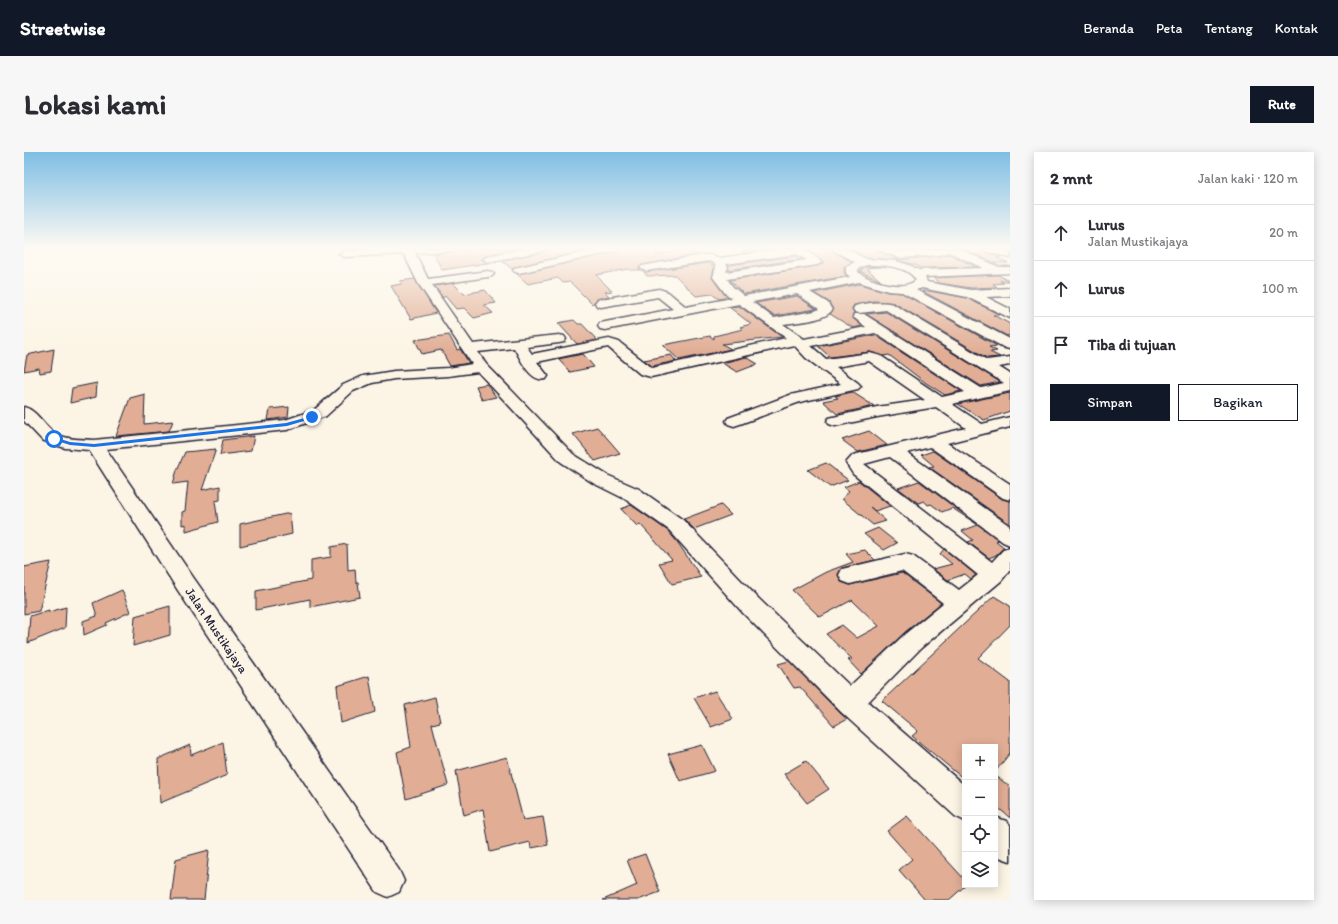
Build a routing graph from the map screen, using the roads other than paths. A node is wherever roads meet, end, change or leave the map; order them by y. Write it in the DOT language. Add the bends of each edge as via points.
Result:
graph roads {
  1 [pos="424,283"];
  2 [pos="724,283"];
  3 [pos="838,283"];
  4 [pos="871,283"];
  5 [pos="913,283"];
  6 [pos="933,283"];
  7 [pos="905,288"];
  8 [pos="799,290"];
  9 [pos="1008,293"];
  10 [pos="971,294"];
  11 [pos="740,300"];
  12 [pos="601,303"];
  13 [pos="683,310"];
  14 [pos="1010,314"];
  15 [pos="773,322"];
  16 [pos="605,326"];
  17 [pos="877,329"];
  18 [pos="559,339"];
  19 [pos="799,342"];
  20 [pos="518,343"];
  21 [pos="1010,345"];
  22 [pos="468,349"];
  23 [pos="528,359"];
  24 [pos="1010,361"];
  25 [pos="824,364"];
  26 [pos="985,366"];
  27 [pos="481,367"];
  28 [pos="541,376"];
  29 [pos="1010,380"];
  30 [pos="1010,386"];
  31 [pos="978,393"];
  32 [pos="940,402"];
  33 [pos="24,412"];
  34 [pos="734,421"];
  35 [pos="835,421"];
  36 [pos="1010,422"];
  37 [pos="980,430"];
  38 [pos="934,442"];
  39 [pos="94,445"];
  40 [pos="893,451"];
  41 [pos="1010,493"];
  42 [pos="1010,537"];
  43 [pos="1010,556"];
  44 [pos="993,574"];
  45 [pos="850,575"];
  46 [pos="959,603"];
  47 [pos="850,703"];
  48 [pos="962,803"];
  49 [pos="998,835"];
  50 [pos="1010,846"];
  51 [pos="388,881"];
  1 -- 22 [label="street"];
  2 -- 11 [label="street"];
  3 -- 8 [label="street"];
  4 -- 7 [label="street"];
  5 -- 7 [label="street"];
  6 -- 10 [label="street"];
  7 -- 21 [label="street"];
  8 -- 11 [label="street"];
  8 -- 15 [label="street" via="824,306 826,310 819,314"];
  9 -- 10 [label="street"];
  10 -- 14 [label="street"];
  11 -- 13 [label="street"];
  11 -- 15 [label="street"];
  12 -- 13 [label="street" via="659,293"];
  13 -- 16 [label="street"];
  15 -- 19 [label="street"];
  17 -- 19 [label="street"];
  17 -- 26 [label="street" via="859,313 882,306 889,307"];
  17 -- 31 [label="street"];
  18 -- 20 [label="street"];
  19 -- 23 [label="street" via="651,373 645,371 614,344 609,343"];
  19 -- 25 [label="street"];
  20 -- 22 [label="street"];
  20 -- 23 [label="street"];
  22 -- 27 [label="street"];
  23 -- 28 [label="street"];
  24 -- 26 [label="street"];
  25 -- 32 [label="street" via="875,358"];
  25 -- 34 [label="street" via="852,384 852,387 796,398"];
  26 -- 29 [label="street"];
  27 -- 39 [label="street" via="368,379 348,388 320,413 287,425"];
  27 -- 47 [label="street" via="567,458 600,479 638,497 683,532 751,606"];
  30 -- 31 [label="street"];
  31 -- 32 [label="street"];
  32 -- 35 [label="street"];
  32 -- 37 [label="street"];
  33 -- 39 [label="street" via="48,436 65,443"];
  36 -- 37 [label="street"];
  37 -- 38 [label="street"];
  38 -- 40 [label="street"];
  38 -- 41 [label="street"];
  39 -- 51 [label="street, Jalan Mustikajaya"];
  40 -- 42 [label="street"];
  40 -- 44 [label="street" via="859,459 855,463 856,467"];
  43 -- 44 [label="street"];
  44 -- 46 [label="street"];
  45 -- 46 [label="street" via="904,562"];
  46 -- 47 [label="street" via="913,641"];
  47 -- 48 [label="street"];
  49 -- 50 [label="street"];
}
